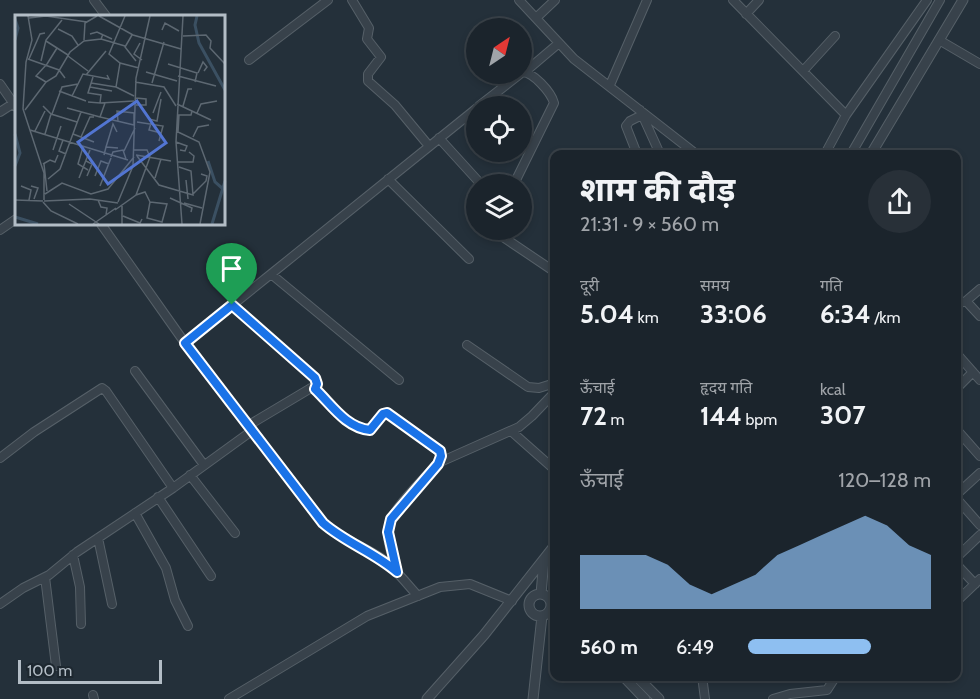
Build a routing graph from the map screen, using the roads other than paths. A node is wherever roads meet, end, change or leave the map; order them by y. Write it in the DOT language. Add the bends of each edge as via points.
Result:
graph roads {
  1 [pos="94,0"];
  2 [pos="328,0"];
  3 [pos="352,0"];
  4 [pos="519,0"];
  5 [pos="555,0"];
  6 [pos="647,0"];
  7 [pos="733,0"];
  8 [pos="759,0"];
  9 [pos="927,0"];
  10 [pos="940,0"];
  11 [pos="963,0"];
  12 [pos="746,14"];
  13 [pos="104,15"];
  14 [pos="536,18"];
  15 [pos="835,36"];
  16 [pos="939,40"];
  17 [pos="559,43"];
  18 [pos="249,60"];
  19 [pos="532,64"];
  20 [pos="980,64"];
  21 [pos="803,71"];
  22 [pos="532,80"];
  23 [pos="0,84"];
  24 [pos="507,84"];
  25 [pos="610,85"];
  26 [pos="492,96"];
  27 [pos="15,105"];
  28 [pos="0,112"];
  29 [pos="641,112"];
  30 [pos="846,115"];
  31 [pos="466,117"];
  32 [pos="439,138"];
  33 [pos="429,146"];
  34 [pos="635,150"];
  35 [pos="658,150"];
  36 [pos="691,150"];
  37 [pos="827,150"];
  38 [pos="853,150"];
  39 [pos="873,150"];
  40 [pos="472,174"];
  41 [pos="519,174"];
  42 [pos="388,178"];
  43 [pos="15,220"];
  44 [pos="102,225"];
  45 [pos="0,230"];
  46 [pos="507,240"];
  47 [pos="469,259"];
  48 [pos="550,269"];
  49 [pos="271,274"];
  50 [pos="980,289"];
  51 [pos="966,301"];
  52 [pos="961,303"];
  53 [pos="232,305"];
  54 [pos="980,316"];
  55 [pos="185,343"];
  56 [pos="467,345"];
  57 [pos="961,359"];
  58 [pos="135,371"];
  59 [pos="973,372"];
  60 [pos="399,380"];
  61 [pos="980,380"];
  62 [pos="961,384"];
  63 [pos="550,385"];
  64 [pos="315,389"];
  65 [pos="550,397"];
  66 [pos="251,428"];
  67 [pos="511,431"];
  68 [pos="961,435"];
  69 [pos="980,456"];
  70 [pos="0,458"];
  71 [pos="438,464"];
  72 [pos="204,465"];
  73 [pos="550,466"];
  74 [pos="980,473"];
  75 [pos="190,475"];
  76 [pos="172,488"];
  77 [pos="961,490"];
  78 [pos="158,497"];
  79 [pos="961,504"];
  80 [pos="135,513"];
  81 [pos="980,525"];
  82 [pos="235,533"];
  83 [pos="980,535"];
  84 [pos="98,538"];
  85 [pos="550,551"];
  86 [pos="961,553"];
  87 [pos="73,555"];
  88 [pos="544,558"];
  89 [pos="961,571"];
  90 [pos="397,572"];
  91 [pos="211,576"];
  92 [pos="45,577"];
  93 [pos="977,582"];
  94 [pos="541,594"];
  95 [pos="418,596"];
  96 [pos="961,597"];
  97 [pos="550,599"];
  98 [pos="512,601"];
  99 [pos="530,601"];
  100 [pos="0,604"];
  101 [pos="112,604"];
  102 [pos="550,608"];
  103 [pos="543,616"];
  104 [pos="550,617"];
  105 [pos="81,624"];
  106 [pos="188,626"];
  107 [pos="56,666"];
  108 [pos="628,681"];
  109 [pos="641,681"];
  110 [pos="703,681"];
  111 [pos="833,681"];
  112 [pos="229,699"];
  113 [pos="427,699"];
  114 [pos="533,699"];
  115 [pos="645,699"];
  116 [pos="659,699"];
  117 [pos="705,699"];
  118 [pos="773,699"];
  1 -- 13 [label="street"];
  2 -- 18 [label="street"];
  3 -- 33 [label="street" via="369,28 367,39 381,57 369,72 368,81 395,105"];
  4 -- 14 [label="street"];
  5 -- 14 [label="street"];
  6 -- 25 [label="street"];
  7 -- 12 [label="street"];
  8 -- 12 [label="street"];
  9 -- 30 [label="street"];
  10 -- 38 [label="street"];
  11 -- 16 [label="street"];
  12 -- 21 [label="street"];
  14 -- 17 [label="street"];
  15 -- 21 [label="street"];
  16 -- 20 [label="street"];
  16 -- 39 [label="street"];
  17 -- 19 [label="street"];
  17 -- 25 [label="street"];
  21 -- 30 [label="street"];
  22 -- 41 [label="street" via="552,96 554,103"];
  23 -- 27 [label="street"];
  24 -- 26 [label="street"];
  25 -- 29 [label="street"];
  27 -- 28 [label="street"];
  29 -- 34 [label="street" via="626,126"];
  29 -- 35 [label="street"];
  29 -- 36 [label="street"];
  30 -- 37 [label="street"];
  31 -- 32 [label="street"];
  32 -- 33 [label="street"];
  32 -- 40 [label="street"];
  33 -- 42 [label="street"];
  42 -- 47 [label="street"];
  42 -- 49 [label="street"];
  43 -- 45 [label="street"];
  44 -- 55 [label="street"];
  46 -- 48 [label="street"];
  49 -- 53 [label="street"];
  49 -- 60 [label="street"];
  50 -- 51 [label="street"];
  51 -- 52 [label="street"];
  51 -- 54 [label="street"];
  53 -- 55 [label="street"];
  53 -- 64 [label="street" via="315,378"];
  55 -- 66 [label="street"];
  56 -- 63 [label="street" via="528,387"];
  57 -- 59 [label="street"];
  58 -- 72 [label="street"];
  59 -- 61 [label="street"];
  59 -- 62 [label="street"];
  64 -- 66 [label="street" via="307,389"];
  64 -- 71 [label="street" via="345,419 364,429 370,430 387,413 438,448"];
  65 -- 67 [label="street"];
  66 -- 72 [label="street"];
  66 -- 90 [label="street" via="323,523"];
  67 -- 71 [label="street"];
  67 -- 73 [label="street"];
  68 -- 69 [label="street"];
  70 -- 76 [label="street" via="102,388"];
  71 -- 90 [label="street" via="391,519 388,532"];
  72 -- 75 [label="street"];
  74 -- 77 [label="street"];
  75 -- 76 [label="street"];
  75 -- 82 [label="street"];
  76 -- 78 [label="street"];
  78 -- 80 [label="street"];
  78 -- 91 [label="street"];
  79 -- 81 [label="street"];
  80 -- 84 [label="street"];
  80 -- 106 [label="street" via="166,568"];
  83 -- 86 [label="street"];
  84 -- 87 [label="street"];
  84 -- 101 [label="street"];
  85 -- 88 [label="street"];
  87 -- 92 [label="street"];
  87 -- 105 [label="street" via="80,587"];
  88 -- 94 [label="street"];
  88 -- 98 [label="street"];
  89 -- 93 [label="street"];
  90 -- 95 [label="street"];
  92 -- 100 [label="street"];
  92 -- 107 [label="street"];
  93 -- 96 [label="street"];
  94 -- 97 [label="street"];
  94 -- 99 [label="street"];
  95 -- 98 [label="street" via="440,587 470,584"];
  95 -- 112 [label="street" via="367,616"];
  98 -- 99 [label="street"];
  98 -- 113 [label="street"];
  99 -- 103 [label="street" via="531,610"];
  102 -- 103 [label="street"];
  103 -- 104 [label="street"];
  103 -- 114 [label="street"];
  108 -- 115 [label="street"];
  109 -- 116 [label="street"];
  110 -- 117 [label="street"];
  111 -- 118 [label="street" via="827,690"];
}
